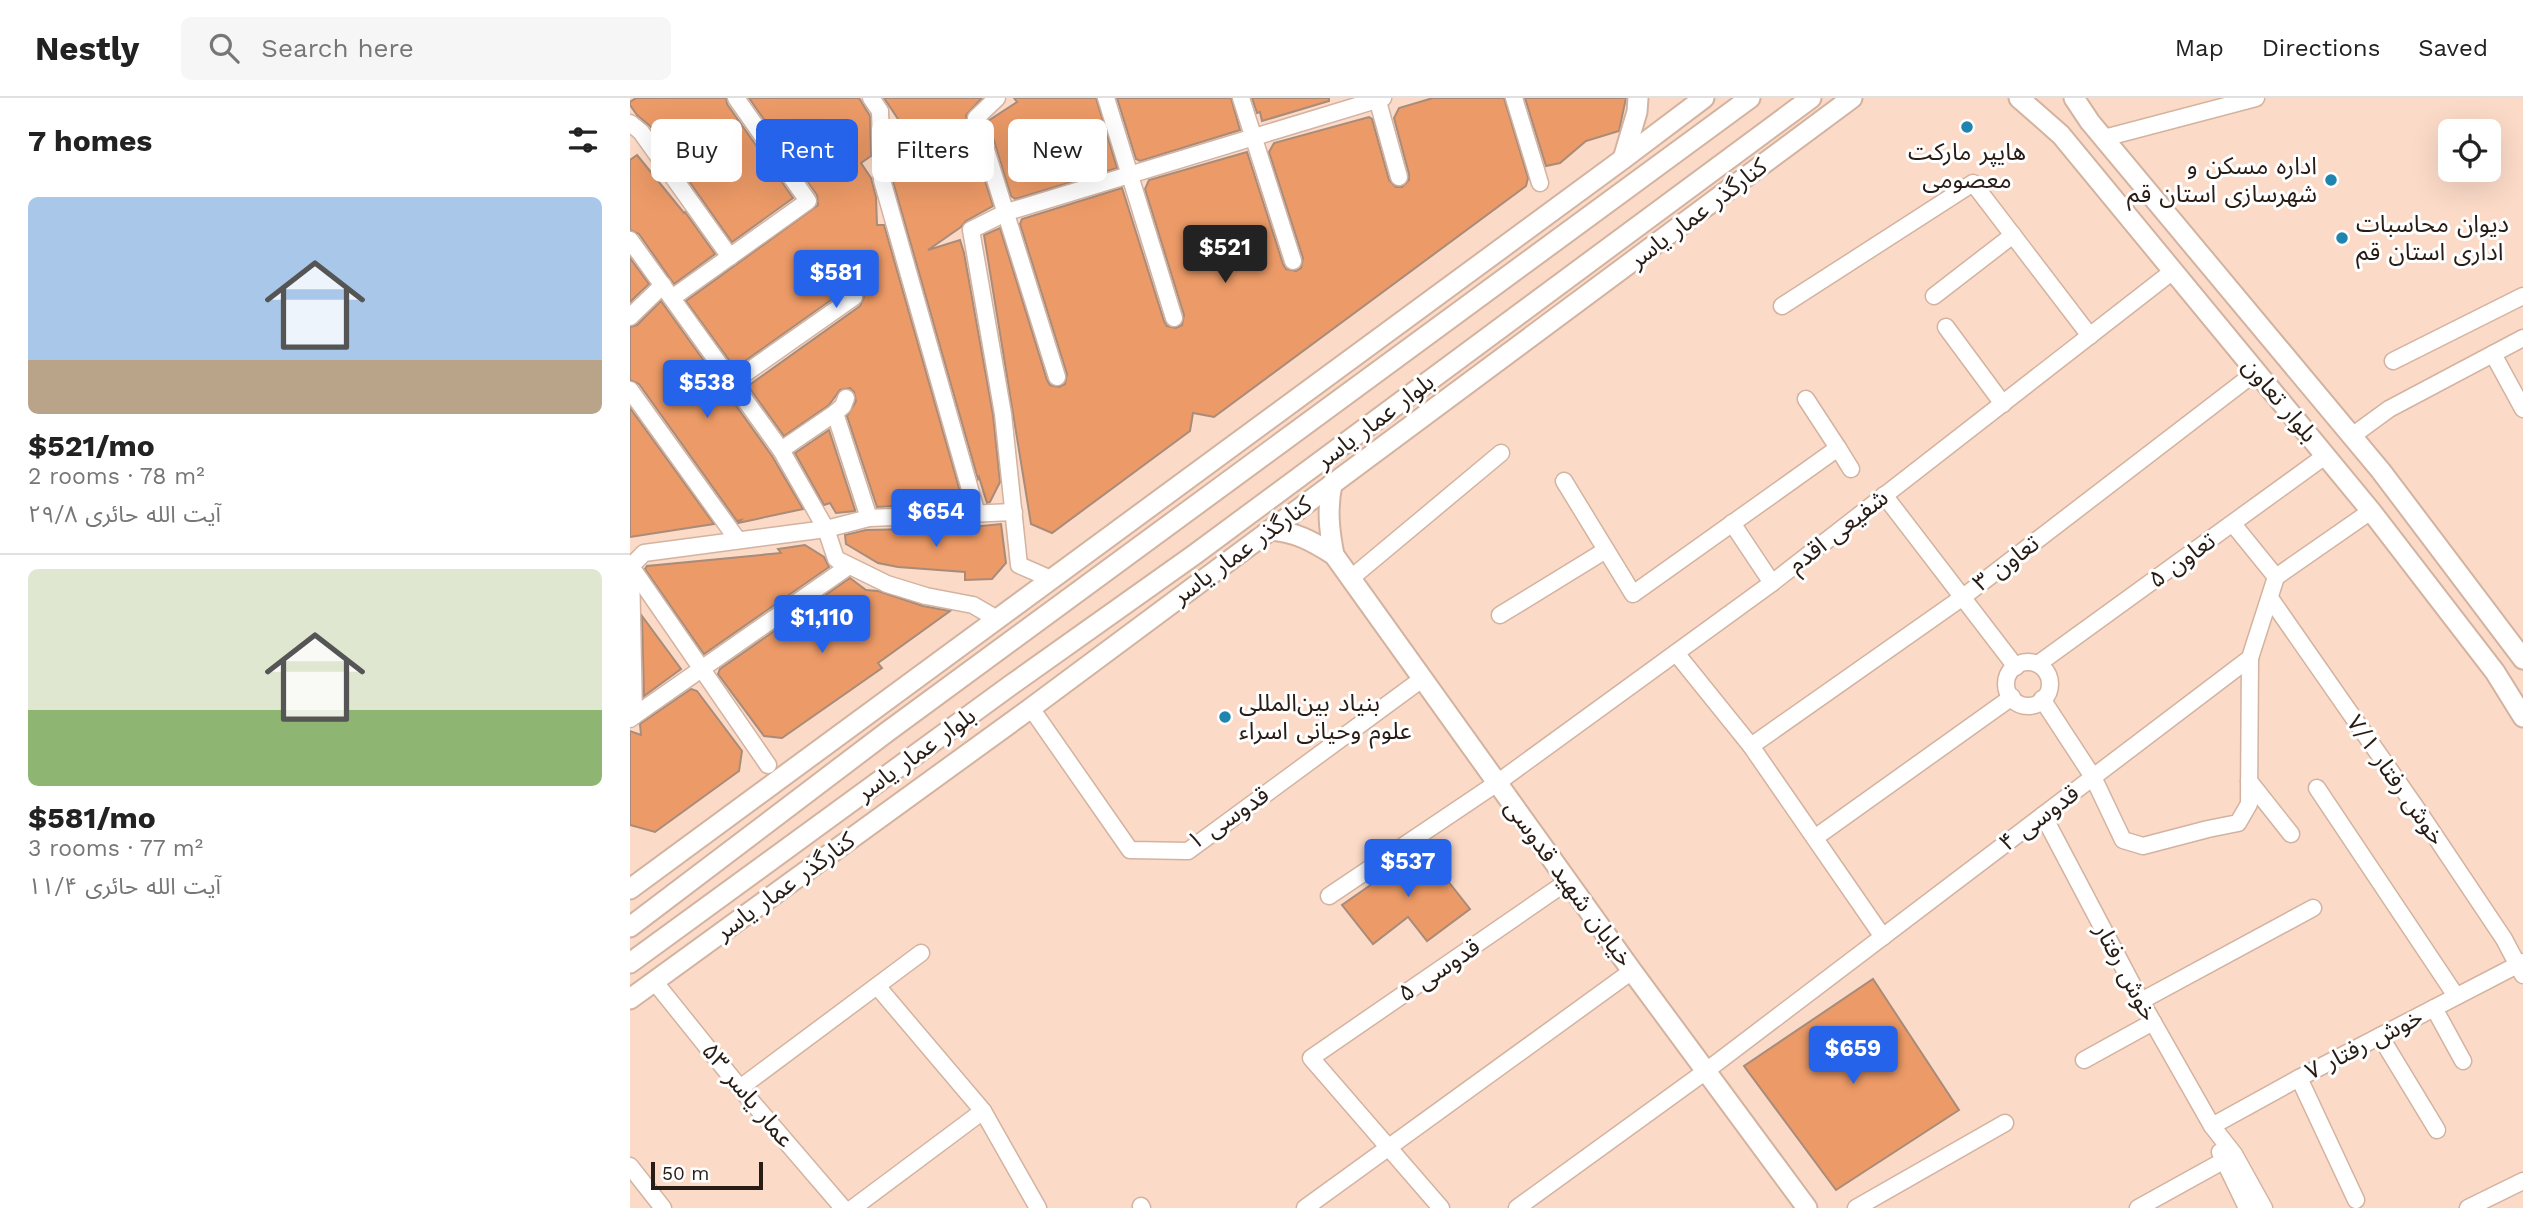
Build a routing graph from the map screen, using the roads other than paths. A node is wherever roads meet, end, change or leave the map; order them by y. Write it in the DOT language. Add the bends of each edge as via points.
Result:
graph roads {
  1 [pos="736,98"];
  2 [pos="871,98"];
  3 [pos="997,98"];
  4 [pos="1105,98"];
  5 [pos="1241,98"];
  6 [pos="1514,98"];
  7 [pos="1637,98"];
  8 [pos="1704,98"];
  9 [pos="1750,98"];
  10 [pos="1811,98"];
  11 [pos="1852,98"];
  12 [pos="2019,98"];
  13 [pos="2074,98"];
  14 [pos="2256,98"];
  15 [pos="1379,99"];
  16 [pos="630,123"];
  17 [pos="1253,136"];
  18 [pos="2104,138"];
  19 [pos="1623,159"];
  20 [pos="1129,176"];
  21 [pos="1399,177"];
  22 [pos="1540,183"];
  23 [pos="1007,212"];
  24 [pos="2013,234"];
  25 [pos="630,240"];
  26 [pos="730,257"];
  27 [pos="1293,261"];
  28 [pos="2173,271"];
  29 [pos="667,292"];
  30 [pos="1934,296"];
  31 [pos="2523,296"];
  32 [pos="854,297"];
  33 [pos="1782,306"];
  34 [pos="630,317"];
  35 [pos="1174,318"];
  36 [pos="1946,327"];
  37 [pos="2090,336"];
  38 [pos="2523,338"];
  39 [pos="2493,354"];
  40 [pos="2393,360"];
  41 [pos="2256,372"];
  42 [pos="1057,377"];
  43 [pos="733,382"];
  44 [pos="630,390"];
  45 [pos="846,398"];
  46 [pos="1806,399"];
  47 [pos="2003,404"];
  48 [pos="2523,409"];
  49 [pos="835,413"];
  50 [pos="2352,436"];
  51 [pos="1838,448"];
  52 [pos="781,450"];
  53 [pos="1501,453"];
  54 [pos="2326,456"];
  55 [pos="1852,469"];
  56 [pos="1198,472"];
  57 [pos="1564,481"];
  58 [pos="1332,484"];
  59 [pos="1214,494"];
  60 [pos="1884,495"];
  61 [pos="2371,511"];
  62 [pos="1014,512"];
  63 [pos="977,514"];
  64 [pos="869,518"];
  65 [pos="1732,523"];
  66 [pos="2233,524"];
  67 [pos="826,529"];
  68 [pos="1270,530"];
  69 [pos="737,539"];
  70 [pos="1606,551"];
  71 [pos="1334,555"];
  72 [pos="630,566"];
  73 [pos="849,566"];
  74 [pos="2276,577"];
  75 [pos="1051,579"];
  76 [pos="1350,579"];
  77 [pos="1772,583"];
  78 [pos="1963,597"];
  79 [pos="2270,598"];
  80 [pos="1500,615"];
  81 [pos="997,620"];
  82 [pos="1116,643"];
  83 [pos="1676,653"];
  84 [pos="2522,655"];
  85 [pos="2250,658"];
  86 [pos="2038,664"];
  87 [pos="2016,667"];
  88 [pos="701,669"];
  89 [pos="1422,679"];
  90 [pos="1011,685"];
  91 [pos="896,693"];
  92 [pos="2012,697"];
  93 [pos="2042,699"];
  94 [pos="1031,708"];
  95 [pos="632,717"];
  96 [pos="2523,717"];
  97 [pos="1751,746"];
  98 [pos="768,765"];
  99 [pos="832,773"];
  100 [pos="2093,777"];
  101 [pos="2249,781"];
  102 [pos="1497,783"];
  103 [pos="2317,788"];
  104 [pos="2043,815"];
  105 [pos="2291,834"];
  106 [pos="1816,837"];
  107 [pos="1568,881"];
  108 [pos="630,889"];
  109 [pos="1329,896"];
  110 [pos="2313,908"];
  111 [pos="630,927"];
  112 [pos="1883,937"];
  113 [pos="921,953"];
  114 [pos="630,962"];
  115 [pos="2521,967"];
  116 [pos="1632,971"];
  117 [pos="654,981"];
  118 [pos="877,986"];
  119 [pos="2456,996"];
  120 [pos="630,999"];
  121 [pos="2141,1001"];
  122 [pos="2434,1008"];
  123 [pos="2153,1022"];
  124 [pos="2380,1036"];
  125 [pos="2084,1060"];
  126 [pos="2463,1061"];
  127 [pos="1706,1071"];
  128 [pos="2299,1078"];
  129 [pos="740,1087"];
  130 [pos="983,1111"];
  131 [pos="2005,1123"];
  132 [pos="2211,1126"];
  133 [pos="2437,1130"];
  134 [pos="1388,1147"];
  135 [pos="2223,1161"];
  136 [pos="630,1166"];
  137 [pos="2523,1181"];
  138 [pos="2356,1200"];
  139 [pos="2493,1202"];
  140 [pos="663,1208"];
  141 [pos="843,1208"];
  142 [pos="853,1208"];
  143 [pos="1038,1208"];
  144 [pos="1306,1208"];
  145 [pos="1441,1208"];
  146 [pos="1517,1208"];
  147 [pos="1807,1208"];
  148 [pos="1856,1208"];
  149 [pos="2138,1208"];
  150 [pos="2246,1208"];
  151 [pos="2264,1208"];
  152 [pos="2468,1208"];
  1 -- 26 [label="street" via="808,201"];
  2 -- 63 [label="street" via="880,111 882,180"];
  3 -- 23 [label="street" via="976,118"];
  4 -- 20 [label="street"];
  5 -- 17 [label="street"];
  6 -- 22 [label="street"];
  7 -- 19 [label="main road"];
  8 -- 19 [label="main road"];
  9 -- 59 [label="main road, بلوار عمار یاسر"];
  10 -- 90 [label="main road, بلوار عمار یاسر" via="1205,547"];
  11 -- 58 [label="main road, کنارگذر عمار یاسر"];
  12 -- 28 [label="main road, بلوار تعاون" via="2061,135"];
  13 -- 18 [label="main road, بلوار تعاون"];
  14 -- 18 [label="street"];
  15 -- 17 [label="street"];
  15 -- 21 [label="street"];
  16 -- 26 [label="street"];
  17 -- 20 [label="street"];
  17 -- 27 [label="street"];
  18 -- 50 [label="main road, بلوار تعاون"];
  19 -- 56 [label="main road"];
  20 -- 23 [label="street"];
  20 -- 35 [label="street"];
  23 -- 42 [label="street"];
  23 -- 62 [label="street" via="971,230 1003,414"];
  24 -- 30 [label="street"];
  24 -- 33 [label="street" via="1973,183"];
  24 -- 37 [label="street"];
  25 -- 29 [label="street"];
  26 -- 29 [label="street"];
  28 -- 37 [label="street, شفیعی اقدم"];
  28 -- 41 [label="main road, بلوار تعاون"];
  29 -- 34 [label="street"];
  29 -- 43 [label="street"];
  31 -- 40 [label="street"];
  32 -- 43 [label="street"];
  36 -- 47 [label="street"];
  37 -- 47 [label="street, شفیعی اقدم"];
  38 -- 39 [label="street"];
  39 -- 48 [label="street"];
  39 -- 50 [label="street" via="2389,409"];
  41 -- 54 [label="main road, بلوار تعاون"];
  41 -- 78 [label="street, تعاون ۳"];
  43 -- 52 [label="street"];
  44 -- 69 [label="street"];
  45 -- 49 [label="street"];
  46 -- 51 [label="street"];
  47 -- 60 [label="street, شفیعی اقدم"];
  49 -- 52 [label="street"];
  49 -- 64 [label="street"];
  50 -- 54 [label="main road"];
  50 -- 84 [label="main road, بلوار تعاون"];
  51 -- 55 [label="street"];
  51 -- 65 [label="street"];
  52 -- 67 [label="street"];
  53 -- 76 [label="street"];
  54 -- 61 [label="main road, بلوار تعاون"];
  54 -- 66 [label="street, تعاون ۵"];
  56 -- 59 [label="main road"];
  56 -- 75 [label="main road"];
  57 -- 70 [label="street"];
  58 -- 68 [label="main road, کنارگذر عمار یاسر"];
  58 -- 71 [label="main road" via="1328,527"];
  59 -- 99 [label="main road, بلوار عمار یاسر"];
  60 -- 77 [label="street, شفیعی اقدم"];
  60 -- 78 [label="street"];
  61 -- 74 [label="street"];
  61 -- 96 [label="main road, بلوار تعاون" via="2495,673"];
  62 -- 63 [label="street"];
  62 -- 75 [label="street" via="1019,565"];
  63 -- 64 [label="street"];
  64 -- 67 [label="street"];
  65 -- 70 [label="street" via="1633,594"];
  65 -- 77 [label="street"];
  66 -- 74 [label="street"];
  66 -- 86 [label="street, تعاون ۵"];
  67 -- 69 [label="street"];
  67 -- 73 [label="street" via="836,559"];
  68 -- 71 [label="main road" via="1307,538"];
  68 -- 82 [label="main road, کنارگذر عمار یاسر"];
  69 -- 72 [label="street" via="644,553"];
  70 -- 80 [label="street"];
  71 -- 76 [label="main road, خیابان شهید قدوسی"];
  72 -- 88 [label="street"];
  72 -- 95 [label="street"];
  73 -- 81 [label="street" via="887,584 973,605"];
  73 -- 88 [label="street"];
  74 -- 79 [label="street"];
  75 -- 81 [label="main road"];
  76 -- 89 [label="main road, خیابان شهید قدوسی"];
  77 -- 83 [label="street, شفیعی اقدم"];
  78 -- 87 [label="street"];
  78 -- 97 [label="street, تعاون ۳"];
  79 -- 85 [label="street"];
  79 -- 115 [label="street, خوش رفتار ۷/۱"];
  81 -- 91 [label="main road"];
  82 -- 90 [label="main road"];
  82 -- 94 [label="main road, کنارگذر عمار یاسر"];
  83 -- 97 [label="street"];
  83 -- 102 [label="street, شفیعی اقدم"];
  85 -- 100 [label="street, قدوسی ۴"];
  85 -- 101 [label="street"];
  86 -- 87 [label="street"];
  86 -- 93 [label="street" via="2050,680"];
  87 -- 92 [label="street" via="2007,677"];
  88 -- 95 [label="street"];
  88 -- 98 [label="street"];
  89 -- 94 [label="street, قدوسی ۱" via="1188,850 1130,849"];
  89 -- 102 [label="main road, خیابان شهید قدوسی"];
  90 -- 114 [label="main road, بلوار عمار یاسر"];
  91 -- 99 [label="main road"];
  91 -- 108 [label="main road"];
  92 -- 93 [label="street" via="2023,705"];
  92 -- 106 [label="street"];
  93 -- 100 [label="street"];
  94 -- 117 [label="main road, کنارگذر عمار یاسر"];
  97 -- 106 [label="street"];
  99 -- 111 [label="main road, بلوار عمار یاسر"];
  100 -- 101 [label="street" via="2123,839 2143,846 2238,823 2249,804"];
  100 -- 104 [label="street, قدوسی ۴"];
  101 -- 105 [label="street"];
  102 -- 107 [label="main road, خیابان شهید قدوسی"];
  102 -- 109 [label="street, شفیعی اقدم"];
  103 -- 119 [label="street"];
  104 -- 112 [label="street, قدوسی ۴"];
  104 -- 121 [label="street, خوش رفتار"];
  106 -- 112 [label="street"];
  107 -- 116 [label="main road, خیابان شهید قدوسی"];
  107 -- 134 [label="street, قدوسی ۵" via="1311,1058"];
  110 -- 121 [label="street"];
  112 -- 127 [label="street, قدوسی ۴"];
  113 -- 118 [label="street"];
  115 -- 119 [label="street, خوش رفتار ۷"];
  116 -- 127 [label="main road, خیابان شهید قدوسی"];
  116 -- 134 [label="street"];
  117 -- 120 [label="main road, کنارگذر عمار یاسر"];
  117 -- 129 [label="street, عمار یاسر ۵۳"];
  118 -- 129 [label="street"];
  118 -- 130 [label="street"];
  119 -- 122 [label="street, خوش رفتار ۷"];
  121 -- 123 [label="street, خوش رفتار"];
  122 -- 124 [label="street, خوش رفتار ۷"];
  122 -- 126 [label="street"];
  123 -- 125 [label="street"];
  123 -- 132 [label="street, خوش رفتار"];
  124 -- 128 [label="street, خوش رفتار ۷"];
  124 -- 133 [label="street"];
  127 -- 146 [label="street, قدوسی ۴"];
  127 -- 147 [label="main road, خیابان شهید قدوسی"];
  128 -- 132 [label="street, خوش رفتار ۷"];
  128 -- 138 [label="street"];
  129 -- 141 [label="street, عمار یاسر ۵۳"];
  130 -- 142 [label="street"];
  130 -- 143 [label="street"];
  131 -- 148 [label="street"];
  132 -- 135 [label="street, خوش رفتار"];
  132 -- 151 [label="street, خوش رفتار" via="2234,1154"];
  134 -- 144 [label="street"];
  134 -- 145 [label="street"];
  135 -- 149 [label="street"];
  135 -- 150 [label="street, خوش رفتار"];
  136 -- 140 [label="street"];
  137 -- 139 [label="street"];
  139 -- 152 [label="street"];
}
